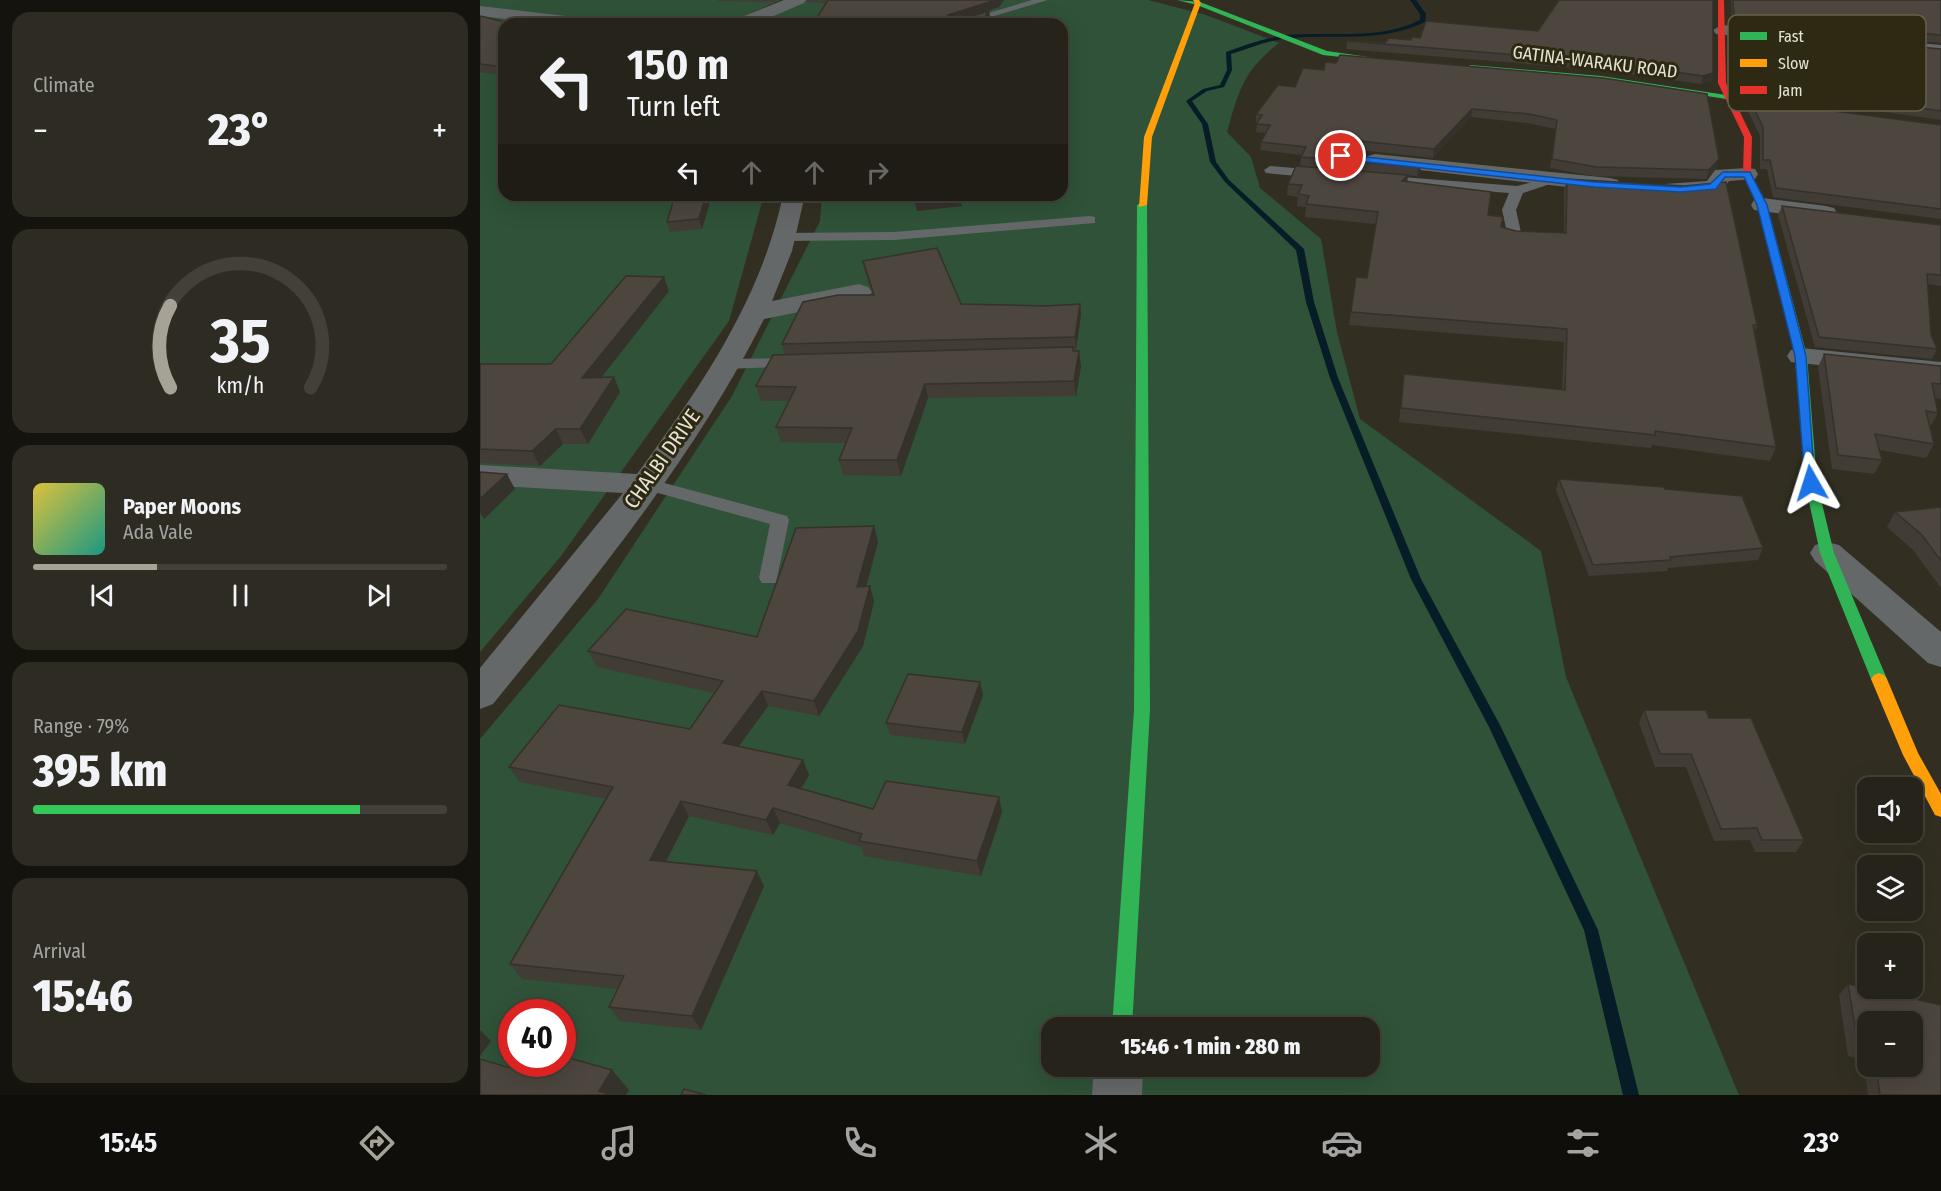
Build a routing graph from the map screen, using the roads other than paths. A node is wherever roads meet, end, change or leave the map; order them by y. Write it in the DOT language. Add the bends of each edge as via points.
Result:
graph roads {
  1 [pos="798,0"];
  2 [pos="1043,0"];
  3 [pos="1180,0"];
  4 [pos="1721,0"];
  5 [pos="1197,1"];
  6 [pos="589,5"];
  7 [pos="484,9"];
  8 [pos="546,18"];
  9 [pos="564,18"];
  10 [pos="754,18"];
  11 [pos="978,18"];
  12 [pos="1722,30"];
  13 [pos="1728,31"];
  14 [pos="1926,49"];
  15 [pos="1941,50"];
  16 [pos="1396,61"];
  17 [pos="1462,66"];
  18 [pos="1728,92"];
  19 [pos="1728,97"];
  20 [pos="1735,111"];
  21 [pos="1353,158"];
  22 [pos="1270,170"];
  23 [pos="1747,174"];
  24 [pos="1332,175"];
  25 [pos="1379,179"];
  26 [pos="1553,181"];
  27 [pos="1627,186"];
  28 [pos="1649,188"];
  29 [pos="1517,190"];
  30 [pos="792,201"];
  31 [pos="1762,205"];
  32 [pos="1842,215"];
  33 [pos="1090,220"];
  34 [pos="783,237"];
  35 [pos="1515,237"];
  36 [pos="859,292"];
  37 [pos="753,313"];
  38 [pos="1801,356"];
  39 [pos="808,362"];
  40 [pos="726,364"];
  41 [pos="1941,370"];
  42 [pos="480,475"];
  43 [pos="646,484"];
  44 [pos="1827,553"];
  45 [pos="769,578"];
  46 [pos="1941,653"];
  47 [pos="480,694"];
  48 [pos="1941,810"];
  49 [pos="1123,1017"];
  50 [pos="1118,1077"];
  51 [pos="1117,1095"];
  1 -- 10 [label="street"];
  2 -- 11 [label="lane"];
  3 -- 5 [label="street"];
  4 -- 12 [label="street"];
  5 -- 16 [label="street" via="1333,55"];
  5 -- 49 [label="street" via="1148,137 1142,183 1142,710"];
  6 -- 9 [label="street"];
  7 -- 8 [label="street"];
  12 -- 13 [label="street"];
  12 -- 18 [label="street" via="1722,83"];
  14 -- 15 [label="street"];
  17 -- 19 [label="street, GATINA-WARAKU ROAD" via="1601,78"];
  20 -- 23 [label="street" via="1748,137"];
  21 -- 26 [label="street"];
  22 -- 24 [label="lane"];
  23 -- 28 [label="street" via="1723,175 1713,187"];
  23 -- 31 [label="street"];
  25 -- 29 [label="lane"];
  26 -- 27 [label="street"];
  26 -- 29 [label="lane"];
  29 -- 35 [label="lane" via="1509,210"];
  30 -- 34 [label="street, CHALBI DRIVE"];
  31 -- 32 [label="street"];
  31 -- 38 [label="street"];
  33 -- 34 [label="lane" via="894,236"];
  34 -- 37 [label="street, CHALBI DRIVE"];
  36 -- 37 [label="street"];
  37 -- 40 [label="street, CHALBI DRIVE"];
  38 -- 41 [label="street"];
  38 -- 44 [label="street" via="1811,483"];
  39 -- 40 [label="lane"];
  40 -- 43 [label="street, CHALBI DRIVE"];
  42 -- 43 [label="street"];
  43 -- 45 [label="lane" via="780,520"];
  43 -- 47 [label="street, CHALBI DRIVE" via="564,593"];
  44 -- 46 [label="street"];
  44 -- 48 [label="street" via="1911,755"];
  50 -- 51 [label="street"];
}
